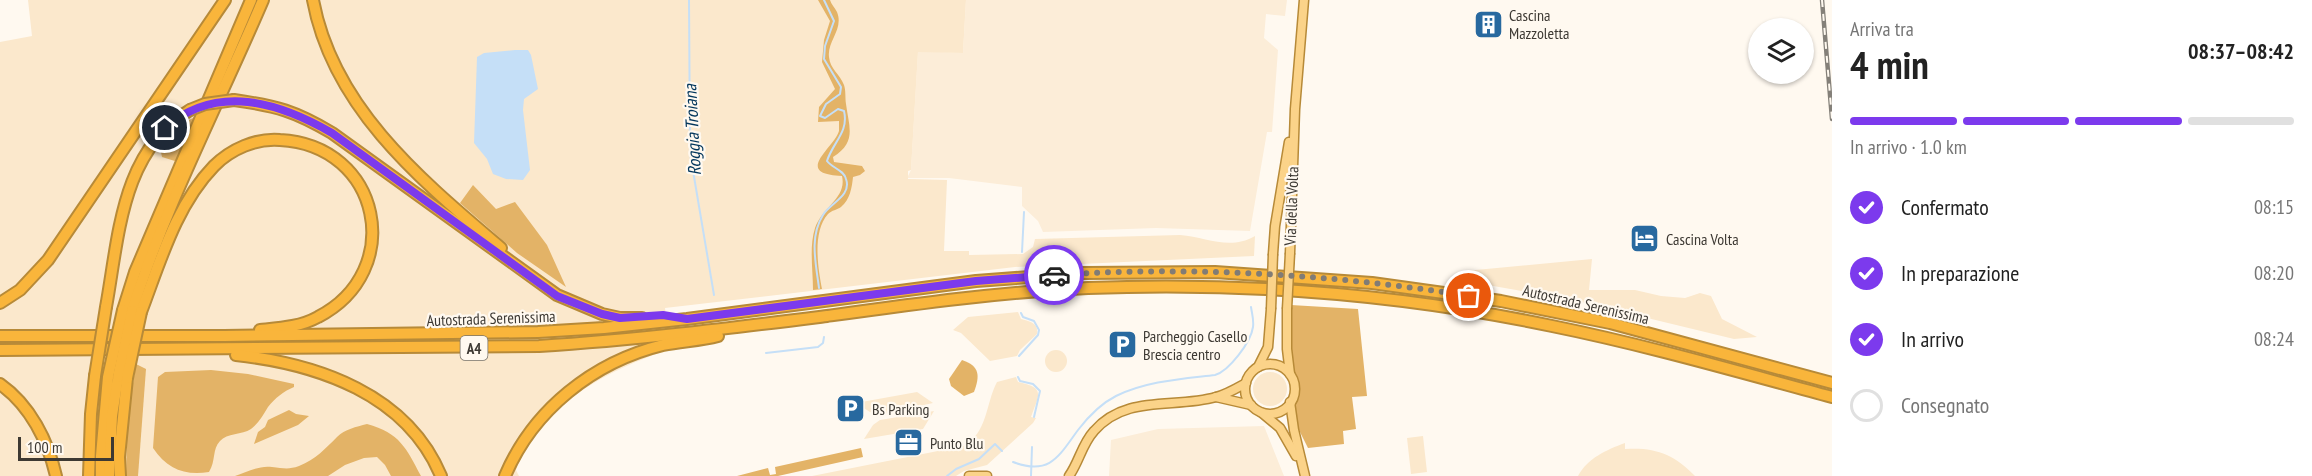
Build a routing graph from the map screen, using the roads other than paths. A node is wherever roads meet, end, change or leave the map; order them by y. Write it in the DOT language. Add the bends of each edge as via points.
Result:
graph roads {
  1 [pos="225,0"];
  2 [pos="251,0"];
  3 [pos="263,0"];
  4 [pos="313,0"];
  5 [pos="1304,0"];
  6 [pos="1295,109"];
  7 [pos="517,265"];
  8 [pos="0,303"];
  9 [pos="132,311"];
  10 [pos="687,319"];
  11 [pos="737,327"];
  12 [pos="0,336"];
  13 [pos="224,336"];
  14 [pos="0,350"];
  15 [pos="209,350"];
  16 [pos="1258,367"];
  17 [pos="1290,375"];
  18 [pos="117,377"];
  19 [pos="1832,382"];
  20 [pos="1246,383"];
  21 [pos="0,384"];
  22 [pos="1215,397"];
  23 [pos="1832,398"];
  24 [pos="1290,402"];
  25 [pos="1251,405"];
  26 [pos="1261,412"];
  27 [pos="1304,471"];
  28 [pos="506,474"];
  29 [pos="56,476"];
  30 [pos="89,476"];
  31 [pos="101,476"];
  32 [pos="109,476"];
  33 [pos="120,476"];
  34 [pos="441,476"];
  35 [pos="969,476"];
  36 [pos="987,476"];
  37 [pos="1069,476"];
  1 -- 8 [label="highway" via="48,261 20,290"];
  2 -- 9 [label="highway" via="135,272"];
  3 -- 9 [label="highway" via="181,186"];
  4 -- 7 [label="highway" via="332,63 371,123 414,171"];
  5 -- 6 [label="main road, Via della Volta"];
  6 -- 16 [label="main road, Via della Volta, bridge" via="1275,226 1268,347"];
  6 -- 17 [label="main road, Via della Volta, bridge" via="1287,309"];
  7 -- 10 [label="highway" via="557,296 602,314"];
  7 -- 30 [label="highway, bridge" via="332,133 291,111 234,100 190,110 155,138 133,179 123,213 95,376"];
  9 -- 13 [label="highway" via="178,218 215,164 244,146 275,139 304,142 330,154 352,174 370,207 371,244 360,277 317,318"];
  9 -- 18 [label="highway, bridge"];
  9 -- 18 [label="highway, bridge"];
  10 -- 13 [label="highway, Autostrada Serenissima / A4" via="538,332"];
  10 -- 19 [label="highway, Autostrada Serenissima / A4" via="988,280 1084,273 1295,276 1501,301 1610,323"];
  11 -- 15 [label="highway, Autostrada Serenissima / A4" via="539,346"];
  11 -- 23 [label="highway, Autostrada Serenissima / A4" via="978,296 1086,288 1296,291 1370,297 1550,325"];
  11 -- 28 [label="highway" via="714,337 640,352 575,386 528,432"];
  12 -- 13 [label="highway, Autostrada Serenissima / A4"];
  14 -- 15 [label="highway, Autostrada Serenissima / A4"];
  15 -- 34 [label="highway" via="302,367 374,397 411,428"];
  16 -- 17 [label="main road" via="1276,365"];
  16 -- 20 [label="main road"];
  17 -- 24 [label="main road" via="1294,388"];
  18 -- 31 [label="highway" via="101,446"];
  18 -- 32 [label="highway"];
  18 -- 33 [label="highway"];
  20 -- 22 [label="main road"];
  20 -- 25 [label="main road"];
  21 -- 29 [label="highway" via="40,431"];
  22 -- 25 [label="main road"];
  22 -- 37 [label="main road" via="1141,405 1111,416 1087,439"];
  24 -- 26 [label="main road" via="1277,412"];
  24 -- 27 [label="main road"];
  25 -- 26 [label="main road"];
  26 -- 27 [label="main road" via="1285,434"];
  35 -- 36 [label="main road"];
}
